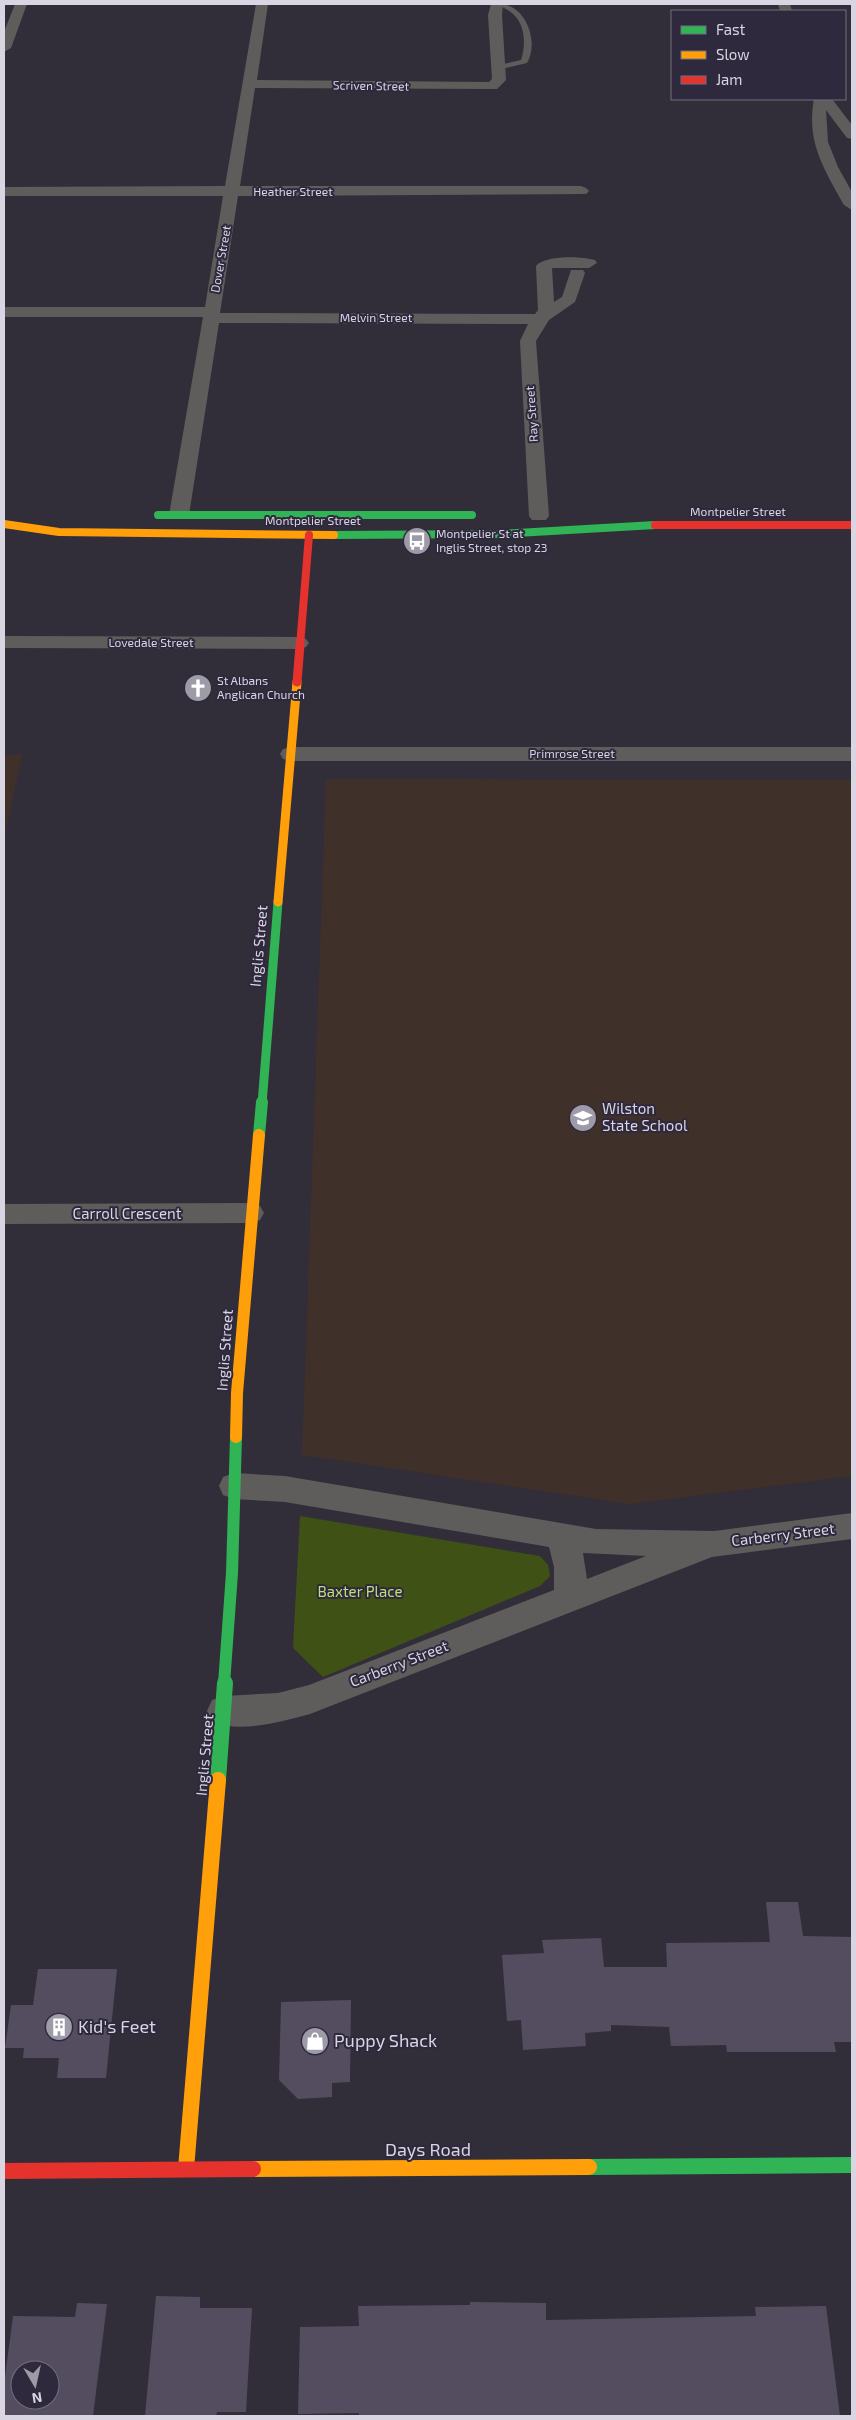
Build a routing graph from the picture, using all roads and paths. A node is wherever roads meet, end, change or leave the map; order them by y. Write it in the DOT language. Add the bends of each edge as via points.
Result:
graph roads {
  1 [pos="21,4"];
  2 [pos="262,4"];
  3 [pos="496,4"];
  4 [pos="501,4"];
  5 [pos="4,48"];
  6 [pos="498,68"];
  7 [pos="248,84"];
  8 [pos="821,100"];
  9 [pos="826,100"];
  10 [pos="852,135"];
  11 [pos="4,191"];
  12 [pos="581,191"];
  13 [pos="233,192"];
  14 [pos="852,205"];
  15 [pos="4,312"];
  16 [pos="212,315"];
  17 [pos="542,317"];
  18 [pos="4,514"];
  19 [pos="19,514"];
  20 [pos="150,515"];
  21 [pos="179,515"];
  22 [pos="482,516"];
  23 [pos="544,517"];
  24 [pos="4,524"];
  25 [pos="623,525"];
  26 [pos="852,525"];
  27 [pos="309,535"];
  28 [pos="4,642"];
  29 [pos="299,643"];
  30 [pos="291,754"];
  31 [pos="852,754"];
  32 [pos="250,1213"];
  33 [pos="4,1214"];
  34 [pos="234,1486"];
  35 [pos="852,1526"];
  36 [pos="561,1536"];
  37 [pos="714,1544"];
  38 [pos="570,1599"];
  39 [pos="224,1712"];
  40 [pos="852,2165"];
  41 [pos="186,2169"];
  42 [pos="4,2171"];
  1 -- 5 [label="street"];
  2 -- 7 [label="street, Dover Street"];
  3 -- 6 [label="street"];
  4 -- 6 [label="lane" via="511,8 524,22 527,50 524,61"];
  6 -- 7 [label="street, Scriven Street" via="499,82 473,88"];
  7 -- 13 [label="street, Dover Street"];
  8 -- 14 [label="street" via="816,116 824,153"];
  9 -- 10 [label="street"];
  11 -- 13 [label="street, Heather Street"];
  12 -- 13 [label="street, Heather Street"];
  13 -- 16 [label="street, Dover Street"];
  15 -- 16 [label="street, Melvin Street"];
  16 -- 17 [label="street, Melvin Street"];
  16 -- 21 [label="street, Dover Street"];
  17 -- 17 [label="street, Ray Street" via="547,305 544,266 583,268 569,299"];
  17 -- 23 [label="street, Ray Street" via="528,345"];
  18 -- 19 [label="street"];
  20 -- 21 [label="street, Montpelier Street"];
  21 -- 22 [label="street, Montpelier Street"];
  23 -- 25 [label="street, Montpelier Street"];
  24 -- 27 [label="street, Montpelier Street" via="59,532"];
  25 -- 26 [label="street, Montpelier Street"];
  25 -- 27 [label="street, Montpelier Street" via="491,535"];
  27 -- 29 [label="street, Inglis Street"];
  28 -- 29 [label="street, Lovedale Street"];
  29 -- 30 [label="street, Inglis Street"];
  30 -- 31 [label="street, Primrose Street"];
  30 -- 32 [label="street, Inglis Street"];
  32 -- 33 [label="street, Carroll Crescent"];
  32 -- 34 [label="street, Inglis Street"];
  34 -- 36 [label="street, Carberry Street" via="285,1489"];
  34 -- 39 [label="street, Inglis Street"];
  35 -- 37 [label="street, Carberry Street"];
  36 -- 37 [label="street, Carberry Street" via="596,1542"];
  36 -- 38 [label="street" via="572,1567"];
  37 -- 38 [label="street, Carberry Street"];
  38 -- 39 [label="street, Carberry Street" via="293,1704"];
  39 -- 41 [label="street, Inglis Street"];
  40 -- 41 [label="street, Days Road"];
  41 -- 42 [label="street, Days Road"];
}
